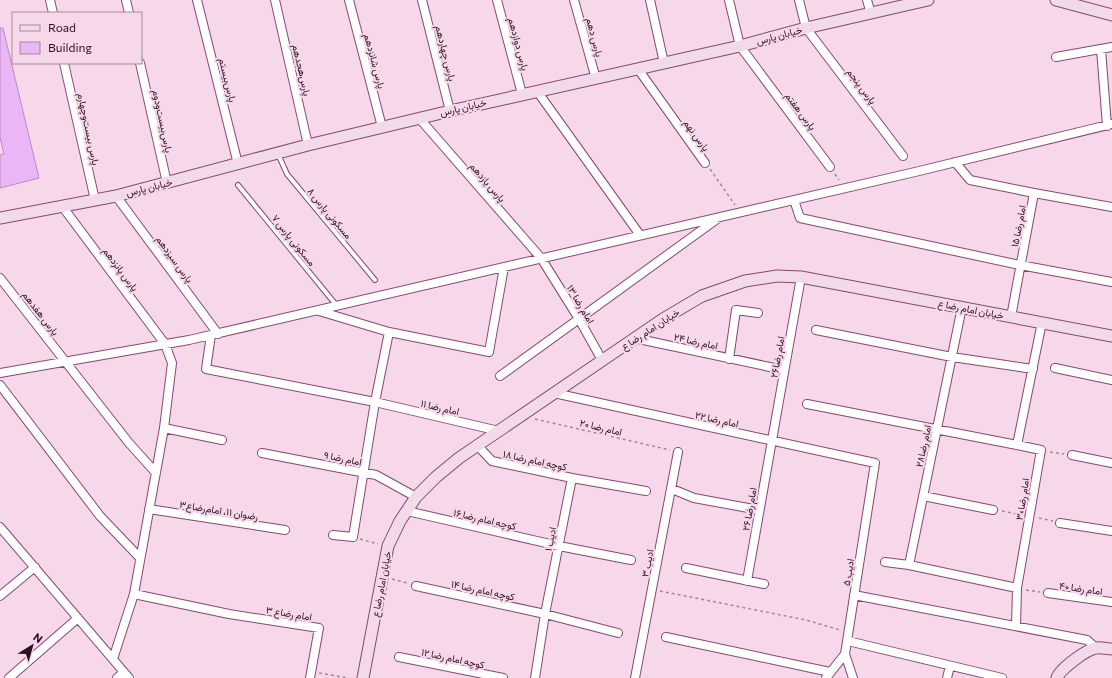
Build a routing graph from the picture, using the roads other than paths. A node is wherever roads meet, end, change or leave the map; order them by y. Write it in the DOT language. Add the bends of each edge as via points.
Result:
graph roads {
  1 [pos="50,0"];
  2 [pos="126,0"];
  3 [pos="197,0"];
  4 [pos="276,0"];
  5 [pos="349,0"];
  6 [pos="422,0"];
  7 [pos="497,0"];
  8 [pos="574,0"];
  9 [pos="650,0"];
  10 [pos="729,0"];
  11 [pos="799,0"];
  12 [pos="867,0"];
  13 [pos="928,0"];
  14 [pos="1056,0"];
  15 [pos="53,12"];
  16 [pos="129,12"];
  17 [pos="871,14"];
  18 [pos="1112,15"];
  19 [pos="806,28"];
  20 [pos="740,46"];
  21 [pos="1112,47"];
  22 [pos="1101,49"];
  23 [pos="1056,57"];
  24 [pos="664,63"];
  25 [pos="64,64"];
  26 [pos="140,64"];
  27 [pos="638,69"];
  28 [pos="596,79"];
  29 [pos="537,91"];
  30 [pos="522,94"];
  31 [pos="450,111"];
  32 [pos="419,118"];
  33 [pos="1109,125"];
  34 [pos="382,127"];
  35 [pos="308,145"];
  36 [pos="278,153"];
  37 [pos="903,156"];
  38 [pos="955,162"];
  39 [pos="705,163"];
  40 [pos="238,164"];
  41 [pos="830,167"];
  42 [pos="167,183"];
  43 [pos="238,185"];
  44 [pos="1034,193"];
  45 [pos="116,196"];
  46 [pos="94,200"];
  47 [pos="794,200"];
  48 [pos="62,206"];
  49 [pos="1112,207"];
  50 [pos="719,217"];
  51 [pos="0,218"];
  52 [pos="640,235"];
  53 [pos="541,258"];
  54 [pos="1020,265"];
  55 [pos="504,267"];
  56 [pos="802,277"];
  57 [pos="0,278"];
  58 [pos="375,280"];
  59 [pos="1112,282"];
  60 [pos="337,306"];
  61 [pos="962,307"];
  62 [pos="317,310"];
  63 [pos="758,312"];
  64 [pos="1011,316"];
  65 [pos="579,319"];
  66 [pos="1042,322"];
  67 [pos="816,330"];
  68 [pos="389,332"];
  69 [pos="214,334"];
  70 [pos="1112,336"];
  71 [pos="634,338"];
  72 [pos="165,344"];
  73 [pos="952,357"];
  74 [pos="729,359"];
  75 [pos="602,360"];
  76 [pos="66,361"];
  77 [pos="1055,368"];
  78 [pos="1033,369"];
  79 [pos="784,370"];
  80 [pos="0,373"];
  81 [pos="500,376"];
  82 [pos="1112,380"];
  83 [pos="0,385"];
  84 [pos="554,393"];
  85 [pos="375,402"];
  86 [pos="807,404"];
  87 [pos="164,428"];
  88 [pos="937,430"];
  89 [pos="499,431"];
  90 [pos="222,440"];
  91 [pos="771,441"];
  92 [pos="478,445"];
  93 [pos="1017,445"];
  94 [pos="678,452"];
  95 [pos="262,453"];
  96 [pos="1072,456"];
  97 [pos="875,463"];
  98 [pos="1112,463"];
  99 [pos="363,472"];
  100 [pos="156,473"];
  101 [pos="572,478"];
  102 [pos="672,489"];
  103 [pos="646,491"];
  104 [pos="923,496"];
  105 [pos="416,497"];
  106 [pos="149,509"];
  107 [pos="759,510"];
  108 [pos="994,510"];
  109 [pos="407,511"];
  110 [pos="1060,523"];
  111 [pos="0,527"];
  112 [pos="285,530"];
  113 [pos="1112,531"];
  114 [pos="333,535"];
  115 [pos="559,546"];
  116 [pos="140,558"];
  117 [pos="631,560"];
  118 [pos="885,562"];
  119 [pos="909,565"];
  120 [pos="35,567"];
  121 [pos="686,568"];
  122 [pos="747,581"];
  123 [pos="764,584"];
  124 [pos="416,586"];
  125 [pos="1017,588"];
  126 [pos="1048,593"];
  127 [pos="134,594"];
  128 [pos="854,595"];
  129 [pos="0,596"];
  130 [pos="1112,602"];
  131 [pos="545,614"];
  132 [pos="78,618"];
  133 [pos="1016,626"];
  134 [pos="618,633"];
  135 [pos="666,637"];
  136 [pos="848,641"];
  137 [pos="1096,648"];
  138 [pos="1112,649"];
  139 [pos="845,654"];
  140 [pos="399,657"];
  141 [pos="113,659"];
  142 [pos="950,666"];
  143 [pos="127,675"];
  144 [pos="310,675"];
  145 [pos="828,675"];
  146 [pos="9,678"];
  147 [pos="117,678"];
  148 [pos="363,678"];
  149 [pos="503,678"];
  150 [pos="535,678"];
  151 [pos="636,678"];
  152 [pos="853,678"];
  153 [pos="947,678"];
  154 [pos="1002,678"];
  155 [pos="1057,678"];
  1 -- 15 [label="street"];
  2 -- 16 [label="street"];
  3 -- 40 [label="street, پارس‌بیستم"];
  4 -- 35 [label="street, پارس‌‌هجدهم"];
  5 -- 34 [label="street, پارس‌‌ شانزدهم"];
  6 -- 31 [label="street, پارس‌‌ چهاردهم"];
  7 -- 30 [label="street, پارس‌‌ دوازدهم"];
  8 -- 28 [label="street, پارس‌‌ دهم"];
  9 -- 24 [label="street"];
  10 -- 20 [label="street"];
  11 -- 19 [label="street"];
  12 -- 17 [label="street"];
  13 -- 17 [label="main road, خیابان پارس"];
  14 -- 18 [label="main road"];
  17 -- 19 [label="main road, خیابان پارس"];
  19 -- 20 [label="main road, خیابان پارس"];
  19 -- 37 [label="street, پارس‌‌ پنجم"];
  20 -- 24 [label="main road, خیابان پارس"];
  20 -- 41 [label="street, پارس‌‌ هفتم"];
  21 -- 22 [label="street"];
  22 -- 23 [label="street"];
  22 -- 33 [label="street"];
  24 -- 27 [label="main road, خیابان پارس"];
  25 -- 46 [label="street, پارس بیست‌وچهارم"];
  26 -- 42 [label="street, پارس‌بیست‌و‌دوم"];
  27 -- 28 [label="main road, خیابان پارس"];
  27 -- 39 [label="street, پارس‌‌ نهم"];
  28 -- 29 [label="main road, خیابان پارس"];
  29 -- 30 [label="main road, خیابان پارس"];
  29 -- 52 [label="street"];
  30 -- 31 [label="main road, خیابان پارس"];
  31 -- 32 [label="main road, خیابان پارس"];
  32 -- 34 [label="main road, خیابان پارس"];
  32 -- 53 [label="street, پارس‌‌ یازدهم"];
  33 -- 38 [label="street"];
  34 -- 35 [label="main road, خیابان پارس"];
  35 -- 36 [label="main road, خیابان پارس"];
  36 -- 40 [label="main road, خیابان پارس"];
  36 -- 58 [label="lane, مسکونی پارس ۸" via="287,174"];
  38 -- 44 [label="street" via="970,180"];
  38 -- 47 [label="street"];
  40 -- 42 [label="main road, خیابان پارس"];
  42 -- 45 [label="main road, خیابان پارس"];
  43 -- 60 [label="lane, مسکونی ‌پارس ۷"];
  44 -- 49 [label="street, ۱۵ امام رضا"];
  44 -- 54 [label="street, ۱۵ امام رضا"];
  45 -- 46 [label="main road, خیابان پارس"];
  45 -- 69 [label="street, پارس‌ سیزدهم"];
  46 -- 48 [label="main road, خیابان پارس"];
  47 -- 50 [label="street"];
  47 -- 54 [label="street" via="800,218"];
  48 -- 51 [label="main road, خیابان پارس"];
  48 -- 72 [label="street, پارس‌ پانزدهم"];
  50 -- 52 [label="street"];
  50 -- 65 [label="street"];
  52 -- 53 [label="street"];
  53 -- 55 [label="street"];
  53 -- 65 [label="street, امام رضا ۱۳"];
  54 -- 59 [label="street"];
  54 -- 64 [label="street, ۱۵ امام رضا"];
  55 -- 60 [label="street"];
  55 -- 68 [label="street" via="489,352"];
  56 -- 61 [label="main road, خیابان امام رضا ع"];
  56 -- 71 [label="main road, خیابان امام رضا ع" via="777,276 745,281 702,296"];
  56 -- 79 [label="street, امام رضا۲۶"];
  57 -- 76 [label="street, پارس‌ هفدهم"];
  60 -- 62 [label="street"];
  61 -- 64 [label="main road, خیابان امام رضا ع"];
  61 -- 73 [label="street, امام رضا۲۸"];
  62 -- 68 [label="street"];
  62 -- 69 [label="street"];
  63 -- 74 [label="street, امام رضا ۲۴" via="736,310"];
  64 -- 66 [label="main road, خیابان امام رضا ع"];
  65 -- 75 [label="street, امام رضا ۱۳"];
  65 -- 81 [label="street"];
  66 -- 70 [label="main road, خیابان امام رضا ع"];
  66 -- 78 [label="street"];
  67 -- 73 [label="street"];
  68 -- 85 [label="street"];
  69 -- 72 [label="street"];
  69 -- 85 [label="street, امام رضا ۱۱" via="206,369"];
  71 -- 74 [label="street, امام رضا ۲۴"];
  71 -- 75 [label="main road, خیابان امام رضا ع"];
  72 -- 76 [label="street"];
  72 -- 87 [label="street, پارس‌ پانزدهم" via="172,363"];
  73 -- 78 [label="street"];
  73 -- 88 [label="street, امام رضا۲۸"];
  74 -- 79 [label="street, امام رضا ۲۴"];
  75 -- 84 [label="main road, خیابان امام رضا ع"];
  76 -- 80 [label="street"];
  76 -- 100 [label="street, پارس‌ هفدهم" via="129,443"];
  77 -- 82 [label="street"];
  78 -- 93 [label="street"];
  79 -- 91 [label="street, امام رضا۲۶"];
  83 -- 116 [label="street" via="100,516"];
  84 -- 89 [label="main road, خیابان امام رضا ع"];
  84 -- 91 [label="street, امام رضا ۲۲"];
  85 -- 89 [label="street, امام رضا ۱۱"];
  85 -- 99 [label="street"];
  86 -- 88 [label="street"];
  87 -- 90 [label="street"];
  87 -- 100 [label="street, پارس‌ پانزدهم"];
  88 -- 93 [label="street"];
  88 -- 104 [label="street, امام رضا۲۸"];
  89 -- 92 [label="main road, خیابان امام رضا ع"];
  91 -- 97 [label="street, امام رضا ۲۲"];
  91 -- 107 [label="street, امام رضا ۲۶"];
  92 -- 101 [label="street, کوچه امام رضا ۱۸" via="492,461"];
  92 -- 105 [label="main road, خیابان امام رضا ع" via="447,468"];
  93 -- 125 [label="street, امام رضا۳۰" via="1041,450"];
  94 -- 102 [label="street, ادیب ۳"];
  95 -- 99 [label="street, امام رضا ۹"];
  96 -- 98 [label="street"];
  97 -- 128 [label="street, ادیب ۵"];
  99 -- 105 [label="street, امام رضا ۹" via="376,475"];
  99 -- 114 [label="street" via="353,537"];
  100 -- 106 [label="street, پارس‌ پانزدهم"];
  101 -- 103 [label="street"];
  101 -- 115 [label="street, ادیب ۱"];
  102 -- 107 [label="street" via="694,498"];
  102 -- 151 [label="street, ادیب ۳"];
  104 -- 108 [label="street"];
  104 -- 119 [label="street, امام رضا۲۸"];
  105 -- 109 [label="main road, خیابان امام رضا ع"];
  106 -- 112 [label="street, رضوان ۱۱، امام‌رضا‌ع‌۳"];
  106 -- 116 [label="street, پارس‌ پانزدهم"];
  107 -- 122 [label="street, امام رضا ۲۶"];
  109 -- 115 [label="street, کوچه امام رضا ۱۶"];
  109 -- 148 [label="main road, خیابان امام رضا ع" via="388,546"];
  110 -- 113 [label="street"];
  111 -- 120 [label="street"];
  115 -- 117 [label="street, کوچه امام رضا ۱۶"];
  115 -- 131 [label="street, ادیب ۱"];
  116 -- 127 [label="street, پارس‌ پانزدهم"];
  118 -- 119 [label="street"];
  119 -- 125 [label="street"];
  120 -- 129 [label="street"];
  120 -- 132 [label="street"];
  121 -- 122 [label="street"];
  122 -- 123 [label="street"];
  124 -- 131 [label="street, کوچه امام رضا ۱۴"];
  125 -- 133 [label="street, امام رضا۳۰"];
  126 -- 130 [label="street, امام رضا ۴۰"];
  127 -- 141 [label="street, پارس‌ پانزدهم"];
  127 -- 144 [label="street, امام رضا‌ع ۳" via="229,614 319,628"];
  128 -- 133 [label="street"];
  128 -- 136 [label="street, ادیب ۵"];
  131 -- 134 [label="street, کوچه امام رضا ۱۴"];
  131 -- 150 [label="street, ادیب ۱"];
  132 -- 141 [label="street"];
  132 -- 146 [label="street"];
  133 -- 137 [label="street" via="1087,640"];
  135 -- 145 [label="street"];
  136 -- 139 [label="street, ادیب ۵"];
  136 -- 142 [label="street"];
  137 -- 138 [label="main road"];
  137 -- 155 [label="main road" via="1070,663"];
  139 -- 145 [label="street, ادیب ۵"];
  139 -- 152 [label="street"];
  140 -- 149 [label="street, کوچه امام رضا ۱۲"];
  141 -- 143 [label="street"];
  142 -- 153 [label="street"];
  142 -- 154 [label="street"];
  143 -- 147 [label="street"];
}
